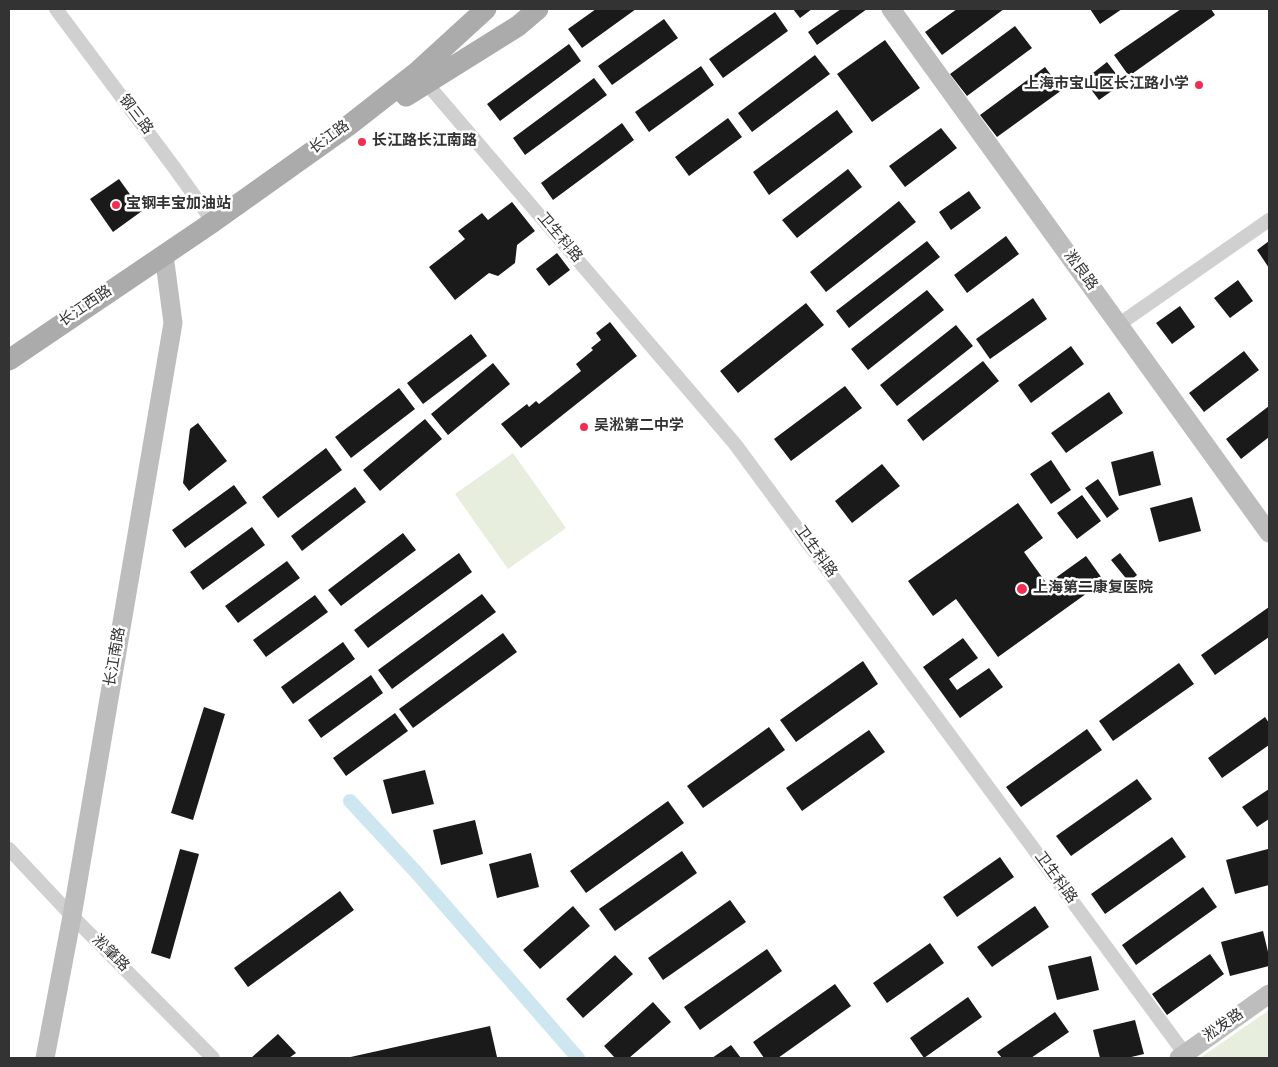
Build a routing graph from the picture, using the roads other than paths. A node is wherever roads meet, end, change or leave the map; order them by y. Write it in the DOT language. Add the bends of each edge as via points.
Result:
graph roads {
  1 [pos="56,9"];
  2 [pos="486,9"];
  3 [pos="538,9"];
  4 [pos="891,9"];
  5 [pos="422,77"];
  6 [pos="1269,220"];
  7 [pos="213,222"];
  8 [pos="164,254"];
  9 [pos="1118,325"];
  10 [pos="9,360"];
  11 [pos="1269,533"];
  12 [pos="9,849"];
  13 [pos="72,916"];
  14 [pos="1269,994"];
  15 [pos="1182,1056"];
  16 [pos="45,1058"];
  17 [pos="213,1058"];
  1 -- 7 [label="street, 钢三路"];
  2 -- 5 [label="main road"];
  3 -- 5 [label="main road" via="518,26"];
  4 -- 9 [label="main road, 淞良路"];
  5 -- 7 [label="main road, 长江路" via="388,107 348,126"];
  5 -- 15 [label="street, 卫生科路" via="735,444"];
  6 -- 9 [label="street"];
  7 -- 8 [label="main road, 长江路"];
  8 -- 10 [label="main road, 长江西路"];
  8 -- 13 [label="main road, 长江南路" via="174,322"];
  9 -- 11 [label="main road, 淞良路"];
  12 -- 13 [label="street, 淞肇路"];
  13 -- 16 [label="main road, 长江南路"];
  13 -- 17 [label="street, 淞肇路"];
  14 -- 15 [label="main road, 淞发路"];
}
